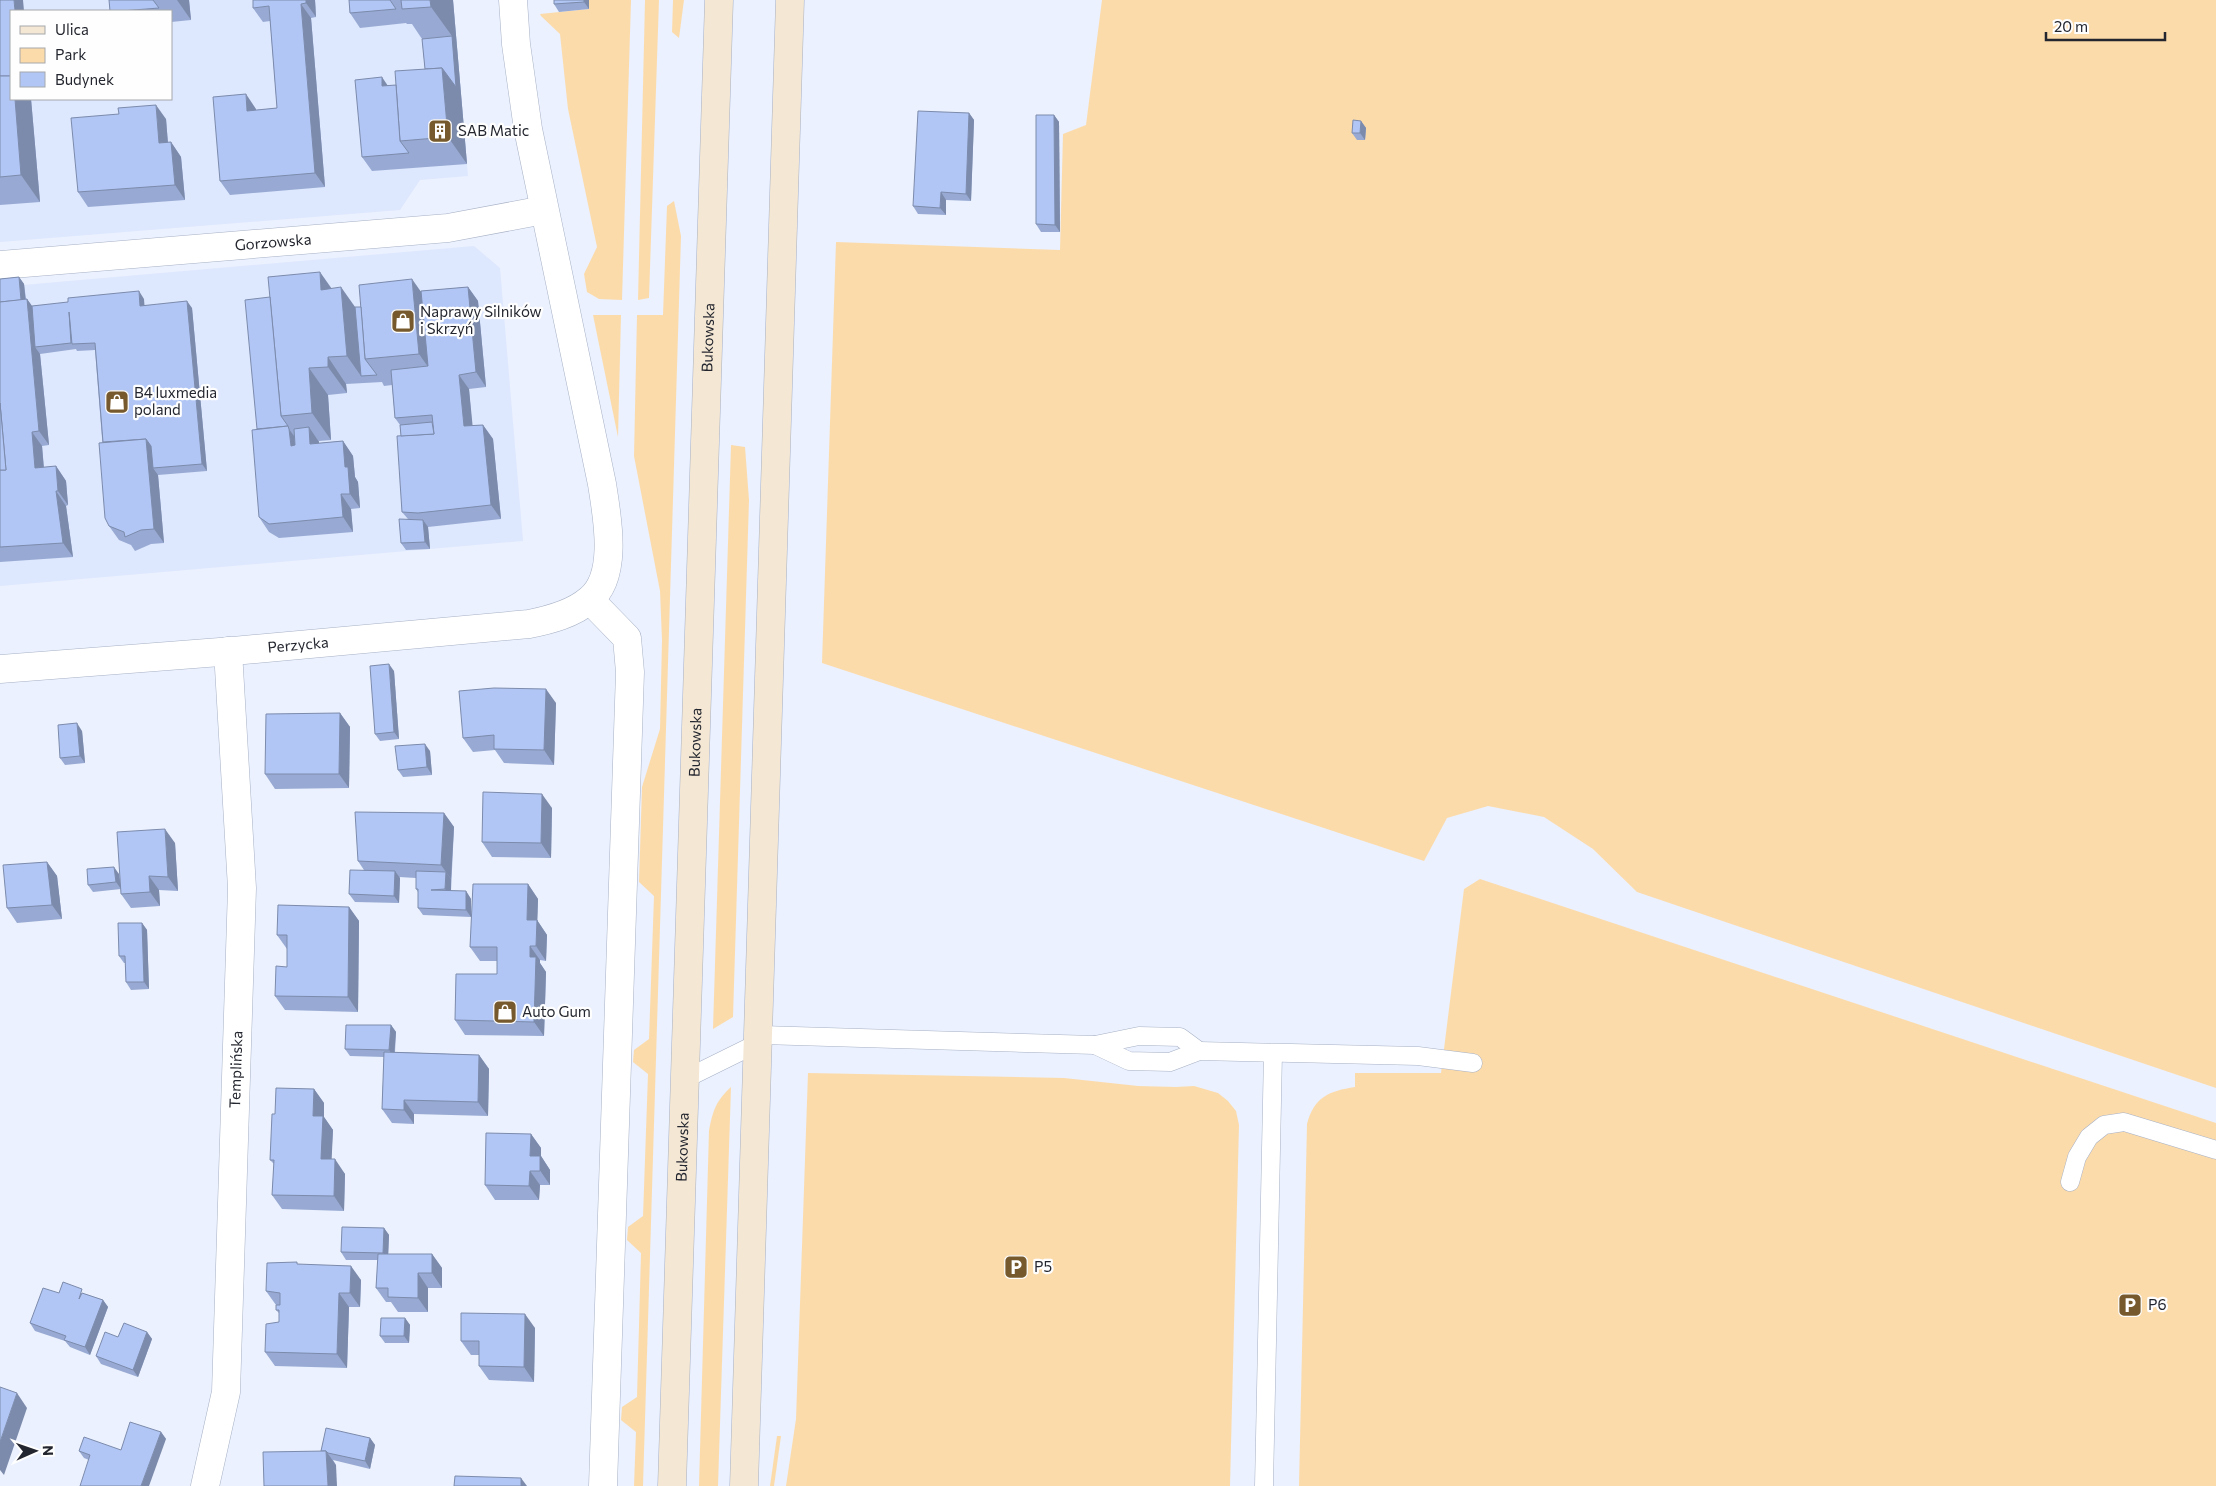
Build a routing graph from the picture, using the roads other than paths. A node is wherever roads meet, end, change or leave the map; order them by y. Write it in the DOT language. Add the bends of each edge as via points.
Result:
graph roads {
  1 [pos="513,0"];
  2 [pos="719,0"];
  3 [pos="790,0"];
  4 [pos="544,210"];
  5 [pos="0,264"];
  6 [pos="590,600"];
  7 [pos="228,651"];
  8 [pos="0,669"];
  9 [pos="758,1039"];
  10 [pos="1095,1045"];
  11 [pos="1199,1051"];
  12 [pos="1273,1053"];
  13 [pos="1473,1063"];
  14 [pos="685,1079"];
  15 [pos="2216,1150"];
  16 [pos="2070,1182"];
  17 [pos="205,1486"];
  18 [pos="603,1486"];
  19 [pos="672,1486"];
  20 [pos="744,1486"];
  21 [pos="1264,1486"];
  1 -- 4 [label="street" via="528,129"];
  2 -- 14 [label="main road, Bukowska"];
  3 -- 9 [label="main road"];
  4 -- 5 [label="street, Gorzowska" via="448,228"];
  4 -- 6 [label="street" via="610,536 605,578"];
  6 -- 7 [label="street, Perzycka" via="554,619 529,624"];
  6 -- 18 [label="street" via="627,638 630,672"];
  7 -- 8 [label="street, Perzycka"];
  7 -- 17 [label="street, Templińska" via="242,888 226,1392"];
  9 -- 10 [label="lane"];
  9 -- 14 [label="lane"];
  9 -- 20 [label="main road"];
  10 -- 11 [label="lane" via="1139,1036 1180,1037"];
  10 -- 11 [label="lane" via="1129,1061 1170,1062"];
  11 -- 12 [label="lane"];
  12 -- 13 [label="lane" via="1418,1056"];
  12 -- 21 [label="lane"];
  14 -- 19 [label="main road, Bukowska"];
  15 -- 16 [label="lane" via="2124,1122 2104,1125 2089,1137 2077,1157"];
}
